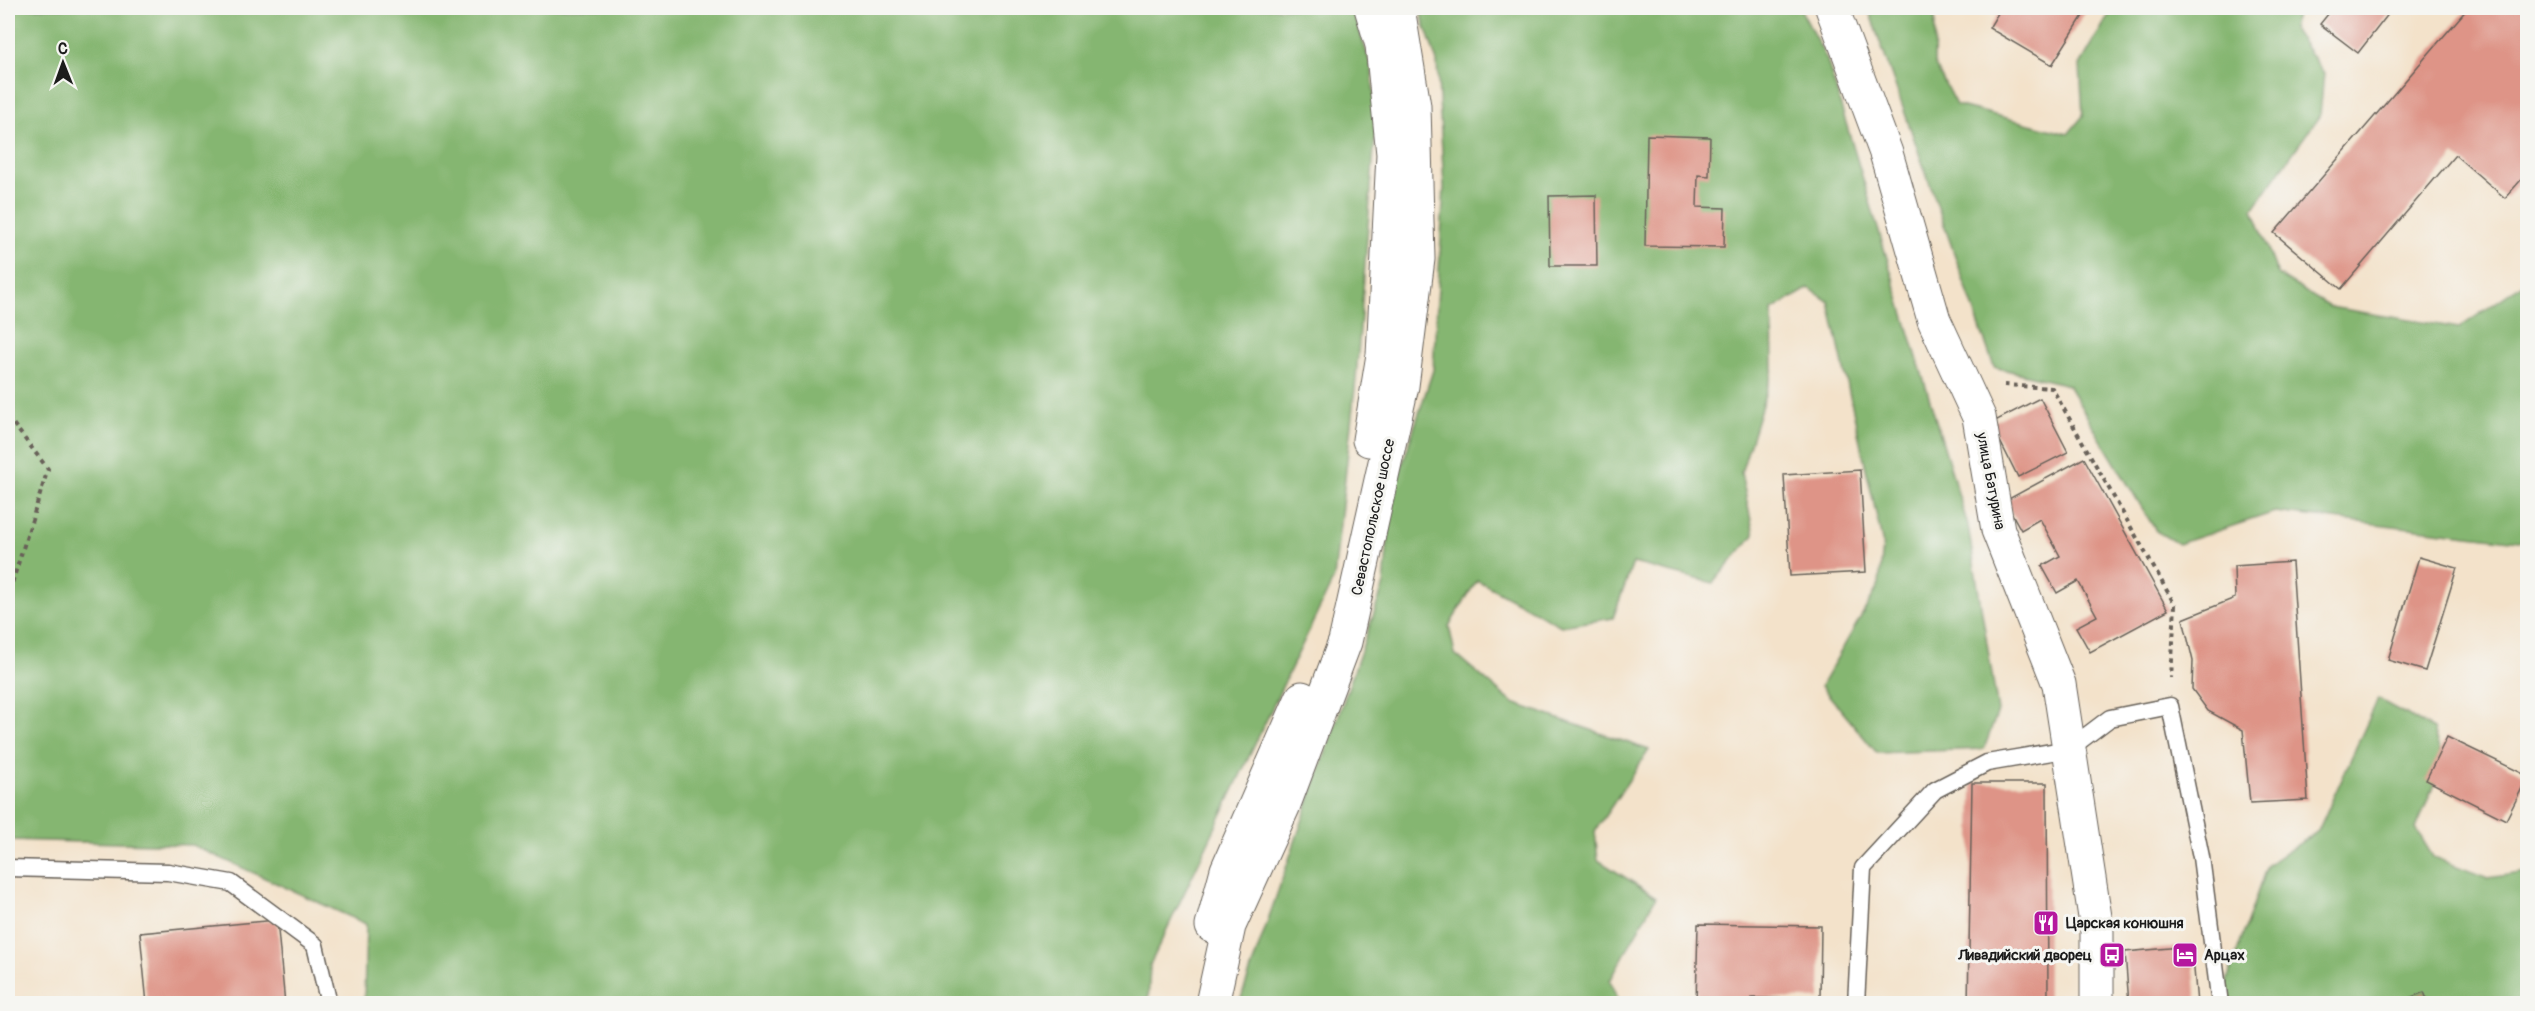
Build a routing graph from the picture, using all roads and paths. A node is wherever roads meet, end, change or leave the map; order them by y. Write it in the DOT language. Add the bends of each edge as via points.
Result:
graph roads {
  1 [pos="1371,8"];
  2 [pos="1398,8"];
  3 [pos="1832,8"];
  4 [pos="1963,382"];
  5 [pos="8,417"];
  6 [pos="8,596"];
  7 [pos="2170,706"];
  8 [pos="2069,749"];
  9 [pos="8,868"];
  10 [pos="329,1004"];
  11 [pos="1192,1004"];
  12 [pos="1212,1004"];
  13 [pos="1856,1004"];
  14 [pos="2097,1004"];
  15 [pos="2220,1004"];
  1 -- 11 [label="main road" via="1382,45 1393,154 1383,355 1364,468 1331,628 1227,870"];
  2 -- 12 [label="main road, Севастопольское шоссе" via="1414,106 1418,259 1402,386 1345,642 1283,807 1229,926"];
  3 -- 4 [label="main road, улица Батурина" via="1886,153 1934,320"];
  4 -- 7 [label="path" via="2052,388 2175,605"];
  4 -- 8 [label="main road, улица Батурина" via="1979,417 1998,530 2059,684"];
  5 -- 6 [label="path" via="48,469"];
  7 -- 8 [label="lane" via="2110,718"];
  7 -- 15 [label="lane" via="2201,857"];
  8 -- 13 [label="lane" via="1986,763 1935,790 1863,868"];
  8 -- 14 [label="main road, улица Батурина" via="2097,930"];
  9 -- 10 [label="lane" via="168,872 231,883 315,945"];
}
